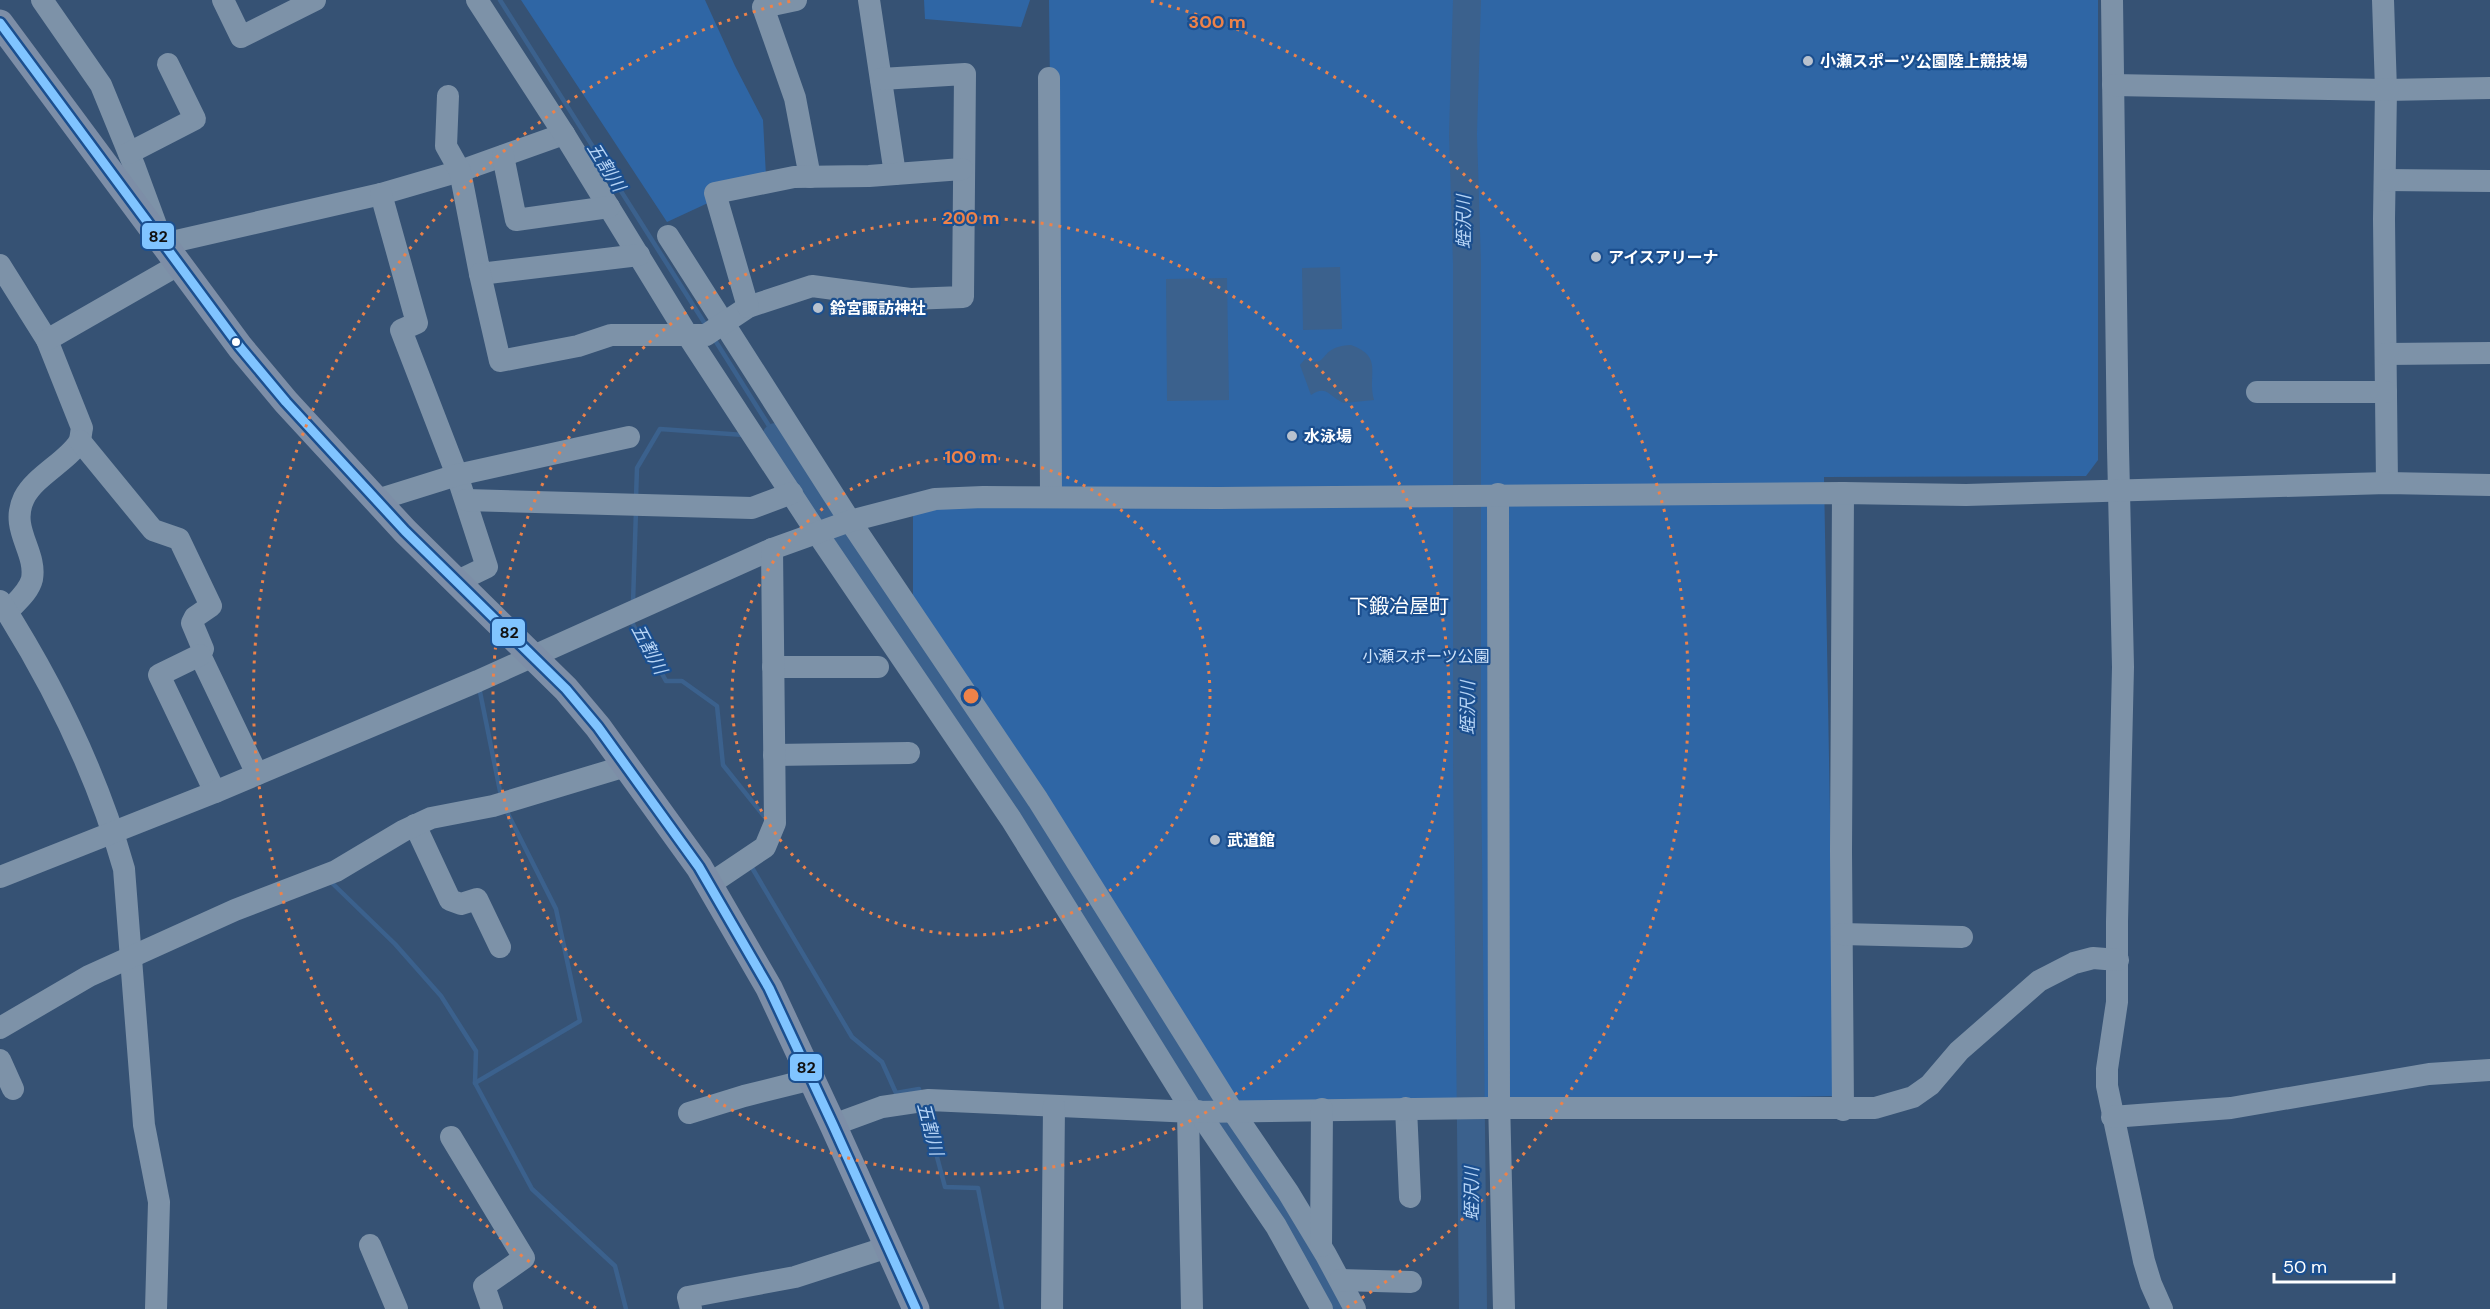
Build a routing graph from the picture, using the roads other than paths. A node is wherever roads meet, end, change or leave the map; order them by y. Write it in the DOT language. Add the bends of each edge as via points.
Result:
graph roads {
  1 [pos="42,0"];
  2 [pos="223,0"];
  3 [pos="315,0"];
  4 [pos="477,0"];
  5 [pos="796,0"];
  6 [pos="869,0"];
  7 [pos="2112,0"];
  8 [pos="2383,0"];
  9 [pos="0,23"];
  10 [pos="168,64"];
  11 [pos="1049,78"];
  12 [pos="881,79"];
  13 [pos="2113,85"];
  14 [pos="2490,88"];
  15 [pos="2386,90"];
  16 [pos="448,96"];
  17 [pos="564,134"];
  18 [pos="129,153"];
  19 [pos="503,156"];
  20 [pos="962,169"];
  21 [pos="460,171"];
  22 [pos="895,174"];
  23 [pos="810,177"];
  24 [pos="2385,180"];
  25 [pos="2490,181"];
  26 [pos="381,194"];
  27 [pos="609,207"];
  28 [pos="668,236"];
  29 [pos="170,255"];
  30 [pos="639,255"];
  31 [pos="0,265"];
  32 [pos="480,274"];
  33 [pos="748,307"];
  34 [pos="709,330"];
  35 [pos="47,339"];
  36 [pos="2490,353"];
  37 [pos="2386,354"];
  38 [pos="2257,392"];
  39 [pos="2386,392"];
  40 [pos="629,438"];
  41 [pos="80,441"];
  42 [pos="457,475"];
  43 [pos="2387,483"];
  44 [pos="2490,485"];
  45 [pos="2119,490"];
  46 [pos="792,493"];
  47 [pos="1842,493"];
  48 [pos="1492,494"];
  49 [pos="1051,497"];
  50 [pos="376,500"];
  51 [pos="466,500"];
  52 [pos="834,527"];
  53 [pos="772,549"];
  54 [pos="456,582"];
  55 [pos="4,606"];
  56 [pos="200,655"];
  57 [pos="532,657"];
  58 [pos="773,667"];
  59 [pos="879,667"];
  60 [pos="909,753"];
  61 [pos="774,755"];
  62 [pos="626,766"];
  63 [pos="257,774"];
  64 [pos="215,792"];
  65 [pos="1038,800"];
  66 [pos="1011,819"];
  67 [pos="415,825"];
  68 [pos="113,830"];
  69 [pos="0,877"];
  70 [pos="710,884"];
  71 [pos="1842,934"];
  72 [pos="1962,937"];
  73 [pos="500,947"];
  74 [pos="131,956"];
  75 [pos="2118,960"];
  76 [pos="0,1028"];
  77 [pos="0,1060"];
  78 [pos="2490,1070"];
  79 [pos="812,1079"];
  80 [pos="13,1089"];
  81 [pos="1054,1106"];
  82 [pos="1406,1108"];
  83 [pos="1494,1108"];
  84 [pos="1322,1109"];
  85 [pos="1231,1110"];
  86 [pos="1843,1110"];
  87 [pos="1195,1111"];
  88 [pos="689,1113"];
  89 [pos="2112,1117"];
  90 [pos="834,1125"];
  91 [pos="451,1137"];
  92 [pos="1410,1197"];
  93 [pos="370,1245"];
  94 [pos="1321,1246"];
  95 [pos="888,1247"];
  96 [pos="1340,1280"];
  97 [pos="1412,1282"];
  98 [pos="156,1309"];
  99 [pos="397,1309"];
  100 [pos="492,1309"];
  101 [pos="691,1309"];
  102 [pos="916,1309"];
  103 [pos="1052,1309"];
  104 [pos="1192,1309"];
  105 [pos="1322,1309"];
  106 [pos="1355,1309"];
  107 [pos="1504,1309"];
  108 [pos="2162,1309"];
  1 -- 18 [label="street" via="101,85"];
  2 -- 3 [label="street" via="241,37"];
  4 -- 17 [label="street"];
  5 -- 23 [label="street" via="764,7 795,98"];
  6 -- 12 [label="street"];
  7 -- 13 [label="street"];
  8 -- 15 [label="street"];
  9 -- 29 [label="main road"];
  10 -- 18 [label="street" via="195,119"];
  11 -- 49 [label="street"];
  12 -- 20 [label="street" via="965,74"];
  12 -- 22 [label="street"];
  13 -- 15 [label="street"];
  13 -- 45 [label="street"];
  14 -- 15 [label="street"];
  15 -- 24 [label="street"];
  16 -- 21 [label="street" via="446,146"];
  17 -- 19 [label="street"];
  17 -- 27 [label="street"];
  18 -- 29 [label="street"];
  19 -- 21 [label="street"];
  19 -- 27 [label="street" via="516,220"];
  20 -- 22 [label="street"];
  20 -- 33 [label="street" via="963,297 910,298 812,286"];
  21 -- 26 [label="street"];
  21 -- 32 [label="street"];
  22 -- 23 [label="street"];
  23 -- 33 [label="street" via="715,193"];
  24 -- 25 [label="street"];
  24 -- 37 [label="street"];
  26 -- 29 [label="street"];
  26 -- 42 [label="street" via="417,323 401,330"];
  27 -- 30 [label="street"];
  28 -- 34 [label="street"];
  29 -- 35 [label="street"];
  29 -- 50 [label="main road" via="286,402"];
  30 -- 32 [label="street"];
  30 -- 34 [label="street"];
  31 -- 35 [label="street"];
  32 -- 34 [label="street" via="500,361 578,346 611,335"];
  33 -- 34 [label="street"];
  34 -- 46 [label="street" via="747,425"];
  34 -- 52 [label="street"];
  35 -- 41 [label="street" via="82,428"];
  36 -- 37 [label="street"];
  37 -- 39 [label="street"];
  38 -- 39 [label="street"];
  39 -- 43 [label="street"];
  40 -- 42 [label="street"];
  41 -- 55 [label="street" via="24,499 19,528 32,577 28,588"];
  41 -- 56 [label="street" via="153,530 179,539 212,606 192,623 203,649"];
  42 -- 50 [label="street"];
  42 -- 51 [label="street"];
  43 -- 44 [label="street"];
  43 -- 45 [label="street"];
  45 -- 47 [label="street" via="1966,495"];
  45 -- 75 [label="street" via="2124,667"];
  46 -- 51 [label="street" via="752,508"];
  46 -- 52 [label="street"];
  47 -- 48 [label="street"];
  47 -- 71 [label="street"];
  48 -- 49 [label="street"];
  48 -- 83 [label="street"];
  49 -- 52 [label="street" via="935,500"];
  50 -- 54 [label="main road"];
  51 -- 54 [label="street" via="487,567"];
  52 -- 53 [label="street"];
  52 -- 65 [label="street"];
  52 -- 66 [label="street"];
  53 -- 57 [label="street"];
  53 -- 58 [label="street"];
  54 -- 57 [label="main road"];
  55 -- 68 [label="street" via="78,744"];
  56 -- 63 [label="street"];
  56 -- 64 [label="street" via="159,675"];
  57 -- 62 [label="main road" via="566,689"];
  57 -- 63 [label="street"];
  58 -- 59 [label="street"];
  58 -- 61 [label="street"];
  60 -- 61 [label="street"];
  61 -- 70 [label="street" via="774,824 765,847"];
  62 -- 67 [label="street"];
  62 -- 70 [label="main road"];
  63 -- 64 [label="street"];
  64 -- 68 [label="street"];
  65 -- 66 [label="street"];
  65 -- 85 [label="street"];
  66 -- 87 [label="street"];
  67 -- 73 [label="street" via="450,900 461,904 477,899"];
  67 -- 74 [label="street" via="336,871"];
  68 -- 69 [label="street"];
  68 -- 74 [label="street" via="124,869"];
  70 -- 79 [label="main road" via="769,988"];
  71 -- 72 [label="street"];
  71 -- 86 [label="street"];
  74 -- 76 [label="street"];
  74 -- 98 [label="street" via="144,1125 159,1202"];
  75 -- 86 [label="street" via="2083,960 2038,981 1913,1097 1875,1108"];
  75 -- 89 [label="street" via="2117,1002 2107,1069"];
  77 -- 80 [label="street"];
  78 -- 89 [label="street" via="2429,1074 2231,1108"];
  79 -- 88 [label="street"];
  79 -- 90 [label="main road"];
  81 -- 87 [label="street"];
  81 -- 90 [label="street" via="919,1101 882,1107"];
  81 -- 103 [label="street"];
  82 -- 83 [label="street"];
  82 -- 84 [label="street"];
  82 -- 92 [label="street"];
  83 -- 86 [label="street"];
  83 -- 107 [label="street"];
  84 -- 85 [label="street"];
  84 -- 94 [label="street"];
  85 -- 87 [label="street"];
  85 -- 94 [label="street"];
  87 -- 104 [label="street"];
  87 -- 105 [label="street" via="1276,1226"];
  89 -- 108 [label="street" via="2144,1261"];
  90 -- 95 [label="main road"];
  91 -- 100 [label="street" via="524,1258 484,1286"];
  93 -- 99 [label="street"];
  94 -- 96 [label="street"];
  95 -- 101 [label="street" via="795,1277 688,1297"];
  95 -- 102 [label="main road"];
  96 -- 97 [label="street"];
  96 -- 106 [label="street"];
}
